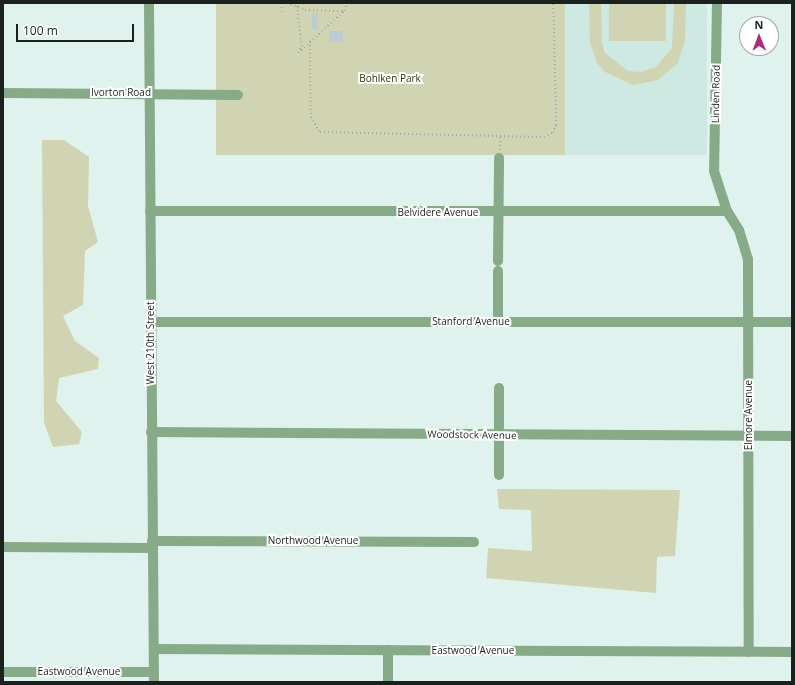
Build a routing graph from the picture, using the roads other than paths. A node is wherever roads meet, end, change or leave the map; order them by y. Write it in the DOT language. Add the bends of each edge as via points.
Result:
graph roads {
  1 [pos="149,3"];
  2 [pos="717,3"];
  3 [pos="3,93"];
  4 [pos="150,93"];
  5 [pos="238,95"];
  6 [pos="499,158"];
  7 [pos="718,185"];
  8 [pos="150,211"];
  9 [pos="727,211"];
  10 [pos="499,213"];
  11 [pos="151,322"];
  12 [pos="498,322"];
  13 [pos="792,322"];
  14 [pos="750,324"];
  15 [pos="499,388"];
  16 [pos="151,432"];
  17 [pos="500,436"];
  18 [pos="749,436"];
  19 [pos="792,436"];
  20 [pos="499,475"];
  21 [pos="474,542"];
  22 [pos="152,544"];
  23 [pos="3,547"];
  24 [pos="154,648"];
  25 [pos="388,650"];
  26 [pos="750,652"];
  27 [pos="792,652"];
  28 [pos="3,672"];
  29 [pos="154,677"];
  30 [pos="388,682"];
  1 -- 4 [label="street, West 210th Street"];
  2 -- 7 [label="street, Linden Road" via="714,171"];
  3 -- 4 [label="street, Ivorton Road"];
  4 -- 5 [label="street, Ivorton Road"];
  4 -- 8 [label="street, West 210th Street"];
  6 -- 10 [label="street"];
  7 -- 9 [label="street, Elmore Avenue"];
  8 -- 10 [label="street, Belvidere Avenue"];
  8 -- 11 [label="street, West 210th Street"];
  9 -- 10 [label="street, Belvidere Avenue"];
  9 -- 14 [label="street, Elmore Avenue" via="739,230 748,259"];
  10 -- 12 [label="street"];
  11 -- 12 [label="street, Stanford Avenue"];
  11 -- 16 [label="street, West 210th Street"];
  12 -- 14 [label="street, Stanford Avenue"];
  13 -- 14 [label="street, Stanford Avenue"];
  14 -- 18 [label="street, Elmore Avenue"];
  15 -- 17 [label="street"];
  16 -- 17 [label="street, Woodstock Avenue"];
  16 -- 22 [label="street, West 210th Street"];
  17 -- 18 [label="street, Woodstock Avenue"];
  17 -- 20 [label="street"];
  18 -- 19 [label="street, Woodstock Avenue"];
  18 -- 26 [label="street, Elmore Avenue"];
  21 -- 22 [label="street, Northwood Avenue"];
  22 -- 23 [label="street, Northwood Avenue"];
  22 -- 24 [label="street, West 210th Street"];
  24 -- 25 [label="street, Eastwood Avenue"];
  24 -- 29 [label="street, West 210th Street"];
  25 -- 26 [label="street, Eastwood Avenue"];
  25 -- 30 [label="street"];
  26 -- 27 [label="street, Eastwood Avenue"];
  28 -- 29 [label="street, Eastwood Avenue"];
}
